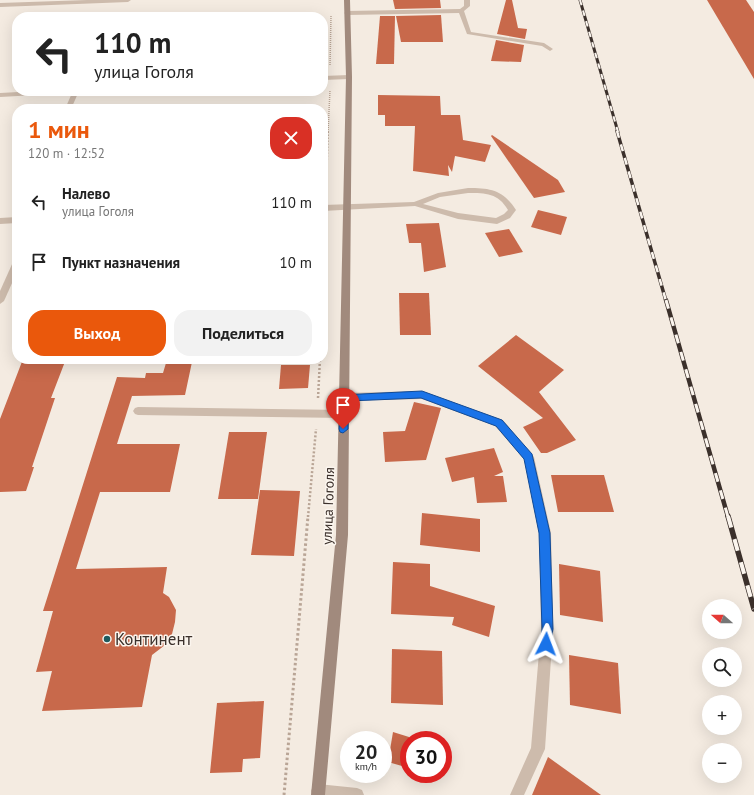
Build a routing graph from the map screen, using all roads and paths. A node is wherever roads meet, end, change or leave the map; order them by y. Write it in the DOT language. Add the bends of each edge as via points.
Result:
graph roads {
  1 [pos="128,0"];
  2 [pos="347,0"];
  3 [pos="467,0"];
  4 [pos="0,5"];
  5 [pos="461,11"];
  6 [pos="347,13"];
  7 [pos="331,16"];
  8 [pos="550,49"];
  9 [pos="328,53"];
  10 [pos="348,77"];
  11 [pos="328,78"];
  12 [pos="12,94"];
  13 [pos="0,95"];
  14 [pos="415,204"];
  15 [pos="346,207"];
  16 [pos="328,208"];
  17 [pos="12,220"];
  18 [pos="0,221"];
  19 [pos="12,273"];
  20 [pos="0,301"];
  21 [pos="320,364"];
  22 [pos="344,397"];
  23 [pos="138,411"];
  24 [pos="317,414"];
  25 [pos="344,414"];
  26 [pos="318,793"];
  27 [pos="284,795"];
  28 [pos="357,795"];
  29 [pos="517,795"];
  1 -- 4 [label="street"];
  2 -- 6 [label="main road, улица Гоголя"];
  3 -- 5 [label="street" via="467,6"];
  5 -- 6 [label="street"];
  5 -- 8 [label="street" via="469,33 544,45"];
  6 -- 10 [label="main road, улица Гоголя"];
  7 -- 9 [label="path"];
  10 -- 11 [label="street"];
  10 -- 15 [label="main road, улица Гоголя"];
  12 -- 13 [label="street"];
  14 -- 14 [label="street" via="458,216 497,221 512,210 509,202 498,194 478,191 452,191"];
  14 -- 15 [label="street"];
  15 -- 16 [label="street"];
  15 -- 22 [label="main road, улица Гоголя"];
  17 -- 18 [label="street"];
  19 -- 20 [label="street"];
  21 -- 24 [label="path"];
  22 -- 25 [label="main road, улица Гоголя"];
  22 -- 29 [label="street" via="422,395 499,423 529,457 544,533 548,629 538,750"];
  23 -- 24 [label="lane"];
  24 -- 25 [label="lane"];
  24 -- 27 [label="path"];
  25 -- 26 [label="main road, улица Гоголя" via="342,535"];
  26 -- 28 [label="street"];
}
